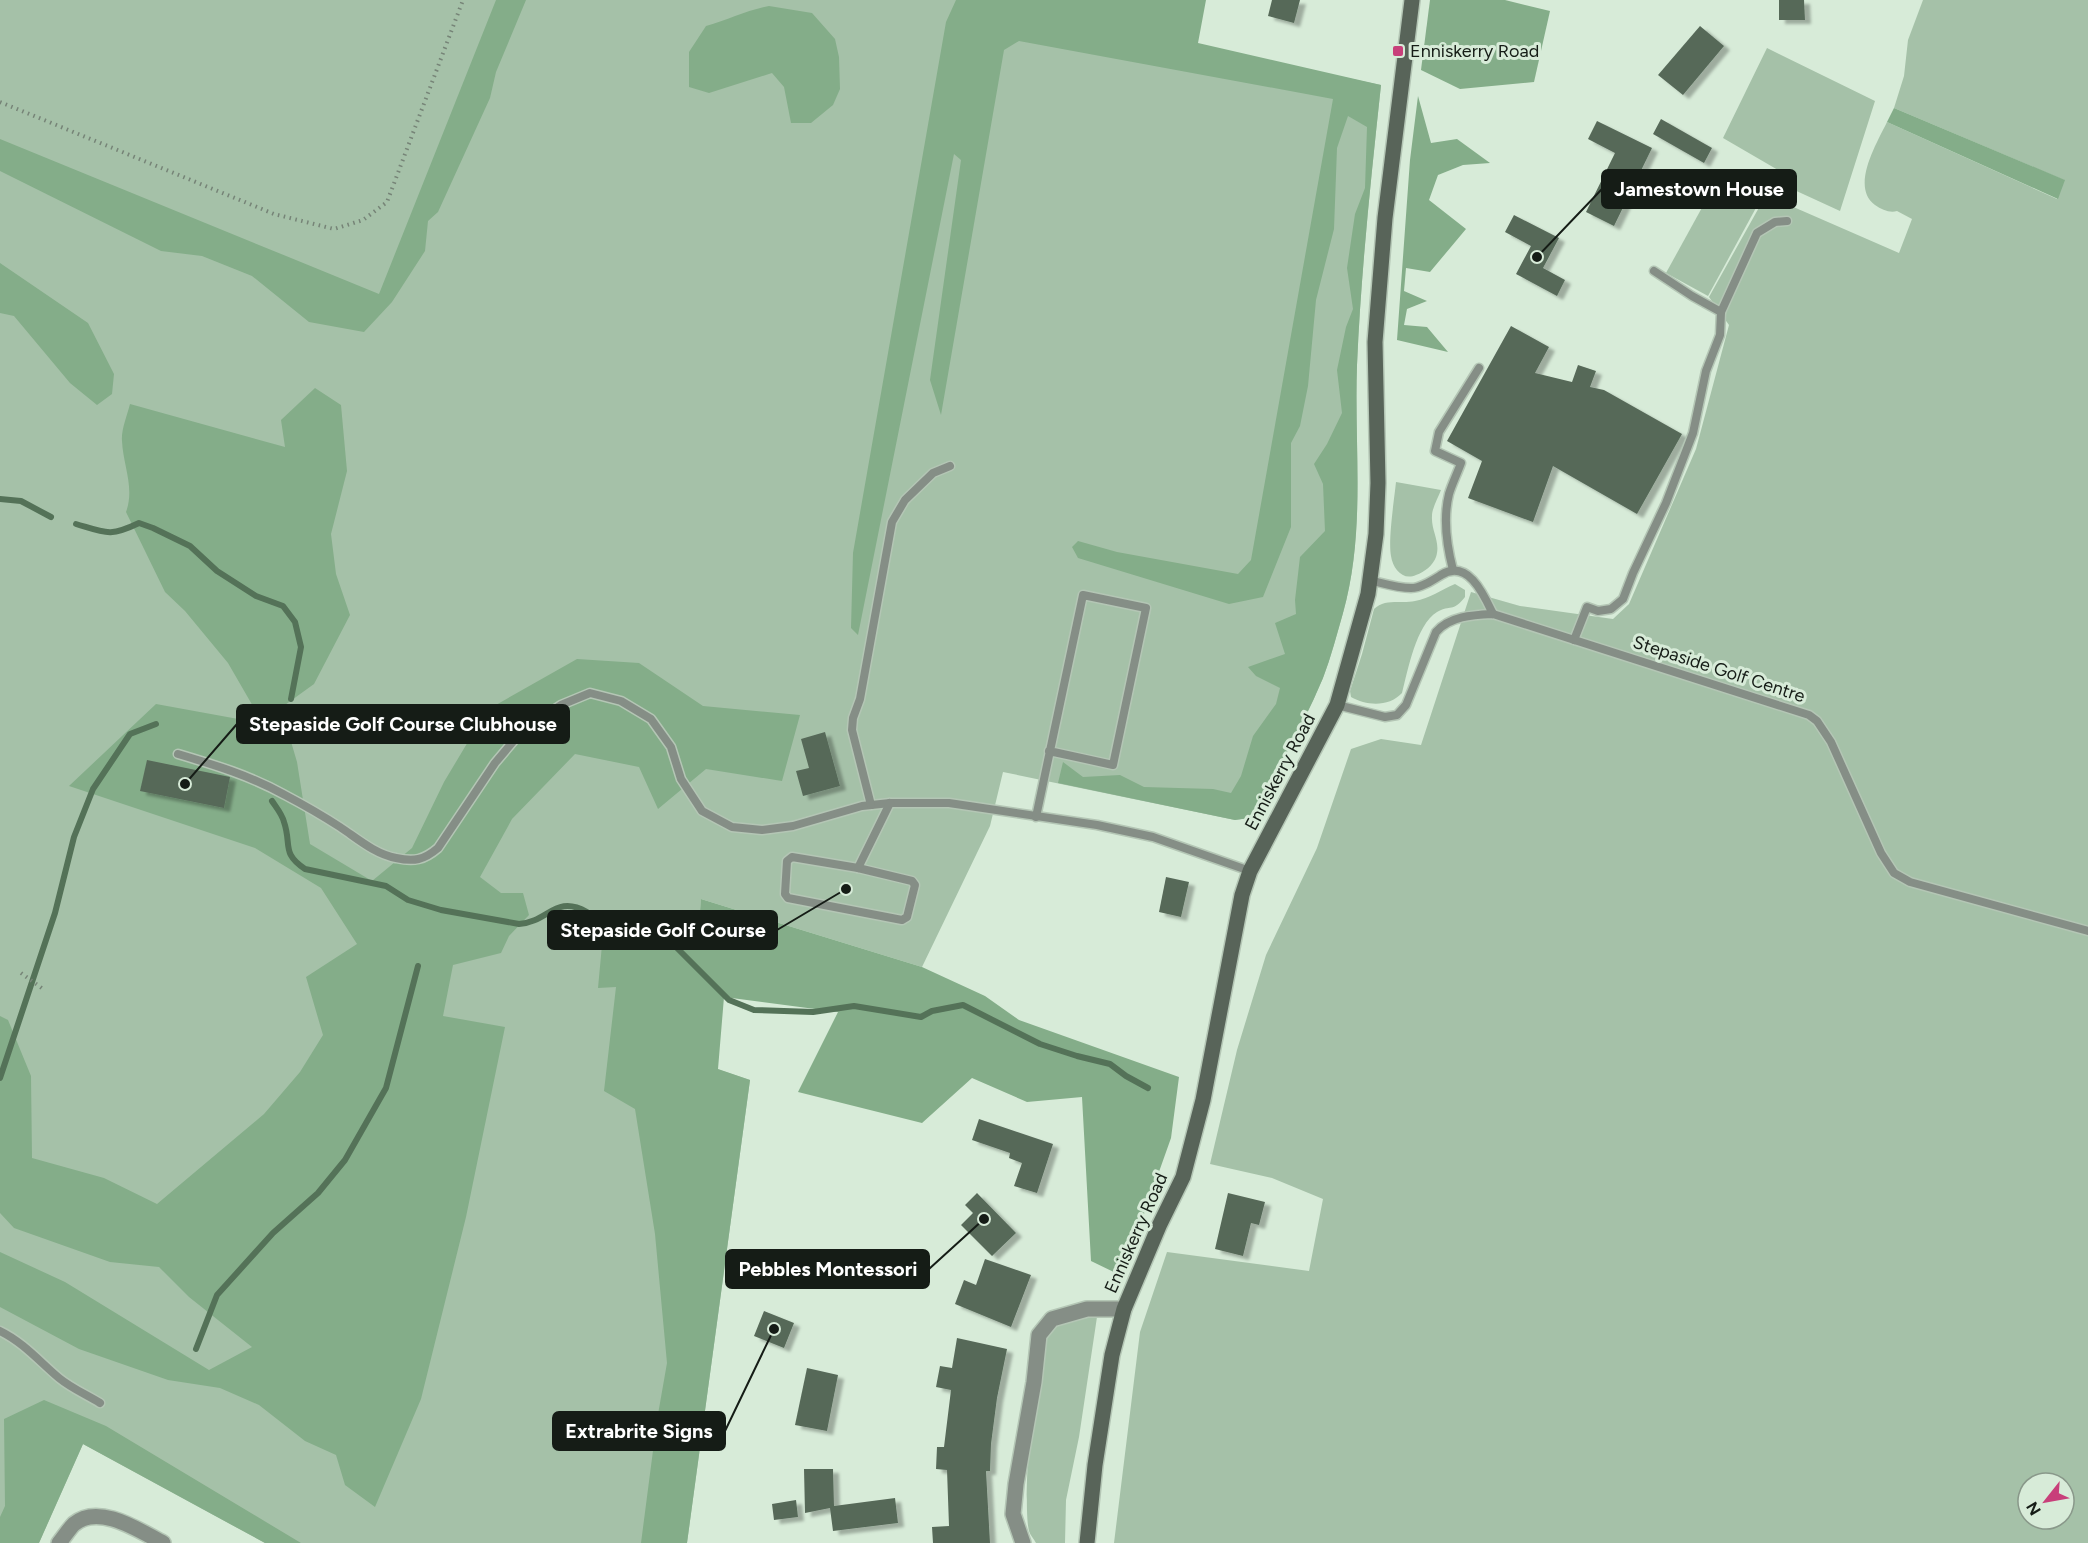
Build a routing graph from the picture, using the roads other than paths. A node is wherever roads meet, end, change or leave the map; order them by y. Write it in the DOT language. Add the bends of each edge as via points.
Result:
graph roads {
  1 [pos="1412,0"];
  2 [pos="1787,221"];
  3 [pos="1654,271"];
  4 [pos="1720,312"];
  5 [pos="1479,368"];
  6 [pos="950,466"];
  7 [pos="1453,570"];
  8 [pos="1369,580"];
  9 [pos="1493,614"];
  10 [pos="1574,640"];
  11 [pos="1337,705"];
  12 [pos="1049,752"];
  13 [pos="178,754"];
  14 [pos="890,803"];
  15 [pos="871,805"];
  16 [pos="1036,817"];
  17 [pos="858,868"];
  18 [pos="1250,871"];
  19 [pos="2088,932"];
  20 [pos="1124,1309"];
  21 [pos="0,1331"];
  22 [pos="100,1403"];
  23 [pos="59,1543"];
  24 [pos="163,1543"];
  25 [pos="1023,1543"];
  26 [pos="1087,1543"];
  1 -- 8 [label="main road, Enniskerry Road" via="1385,218 1375,342 1378,483"];
  2 -- 4 [label="lane" via="1775,222 1757,232"];
  3 -- 4 [label="lane"];
  4 -- 10 [label="lane" via="1720,335 1706,372 1693,433 1623,600 1611,609 1587,608"];
  5 -- 7 [label="lane" via="1439,432 1435,451 1461,464 1448,496 1448,550"];
  6 -- 15 [label="lane" via="933,473 905,500 892,522 852,730"];
  7 -- 8 [label="lane" via="1413,588"];
  7 -- 9 [label="lane" via="1471,578"];
  8 -- 11 [label="main road, Enniskerry Road"];
  9 -- 10 [label="lane, Stepaside Golf Centre"];
  9 -- 11 [label="lane" via="1469,615 1442,625 1406,705 1397,715 1385,717"];
  10 -- 19 [label="lane, Stepaside Golf Centre" via="1809,715 1832,742 1881,853 1894,873 1910,882"];
  11 -- 18 [label="main road, Enniskerry Road"];
  12 -- 12 [label="lane" via="1083,595 1146,608 1113,765"];
  12 -- 16 [label="lane"];
  13 -- 15 [label="lane" via="242,774 285,795 380,854 417,860 438,848 495,763 522,731 561,705 590,693 621,701 651,718 671,747 681,779 702,811 732,827 762,830 793,826"];
  14 -- 15 [label="lane"];
  14 -- 16 [label="lane" via="949,803"];
  14 -- 17 [label="lane"];
  16 -- 18 [label="lane" via="1153,837"];
  17 -- 17 [label="lane" via="912,881 915,885 907,917 902,920 793,899 785,894 788,861 792,857"];
  18 -- 20 [label="main road, Enniskerry Road" via="1242,895 1203,1100 1183,1177"];
  20 -- 25 [label="street" via="1087,1309 1052,1319 1039,1335 1013,1514"];
  20 -- 26 [label="main road, Enniskerry Road" via="1112,1355"];
  21 -- 22 [label="lane" via="60,1379"];
  23 -- 24 [label="street" via="75,1523 106,1517"];
}
